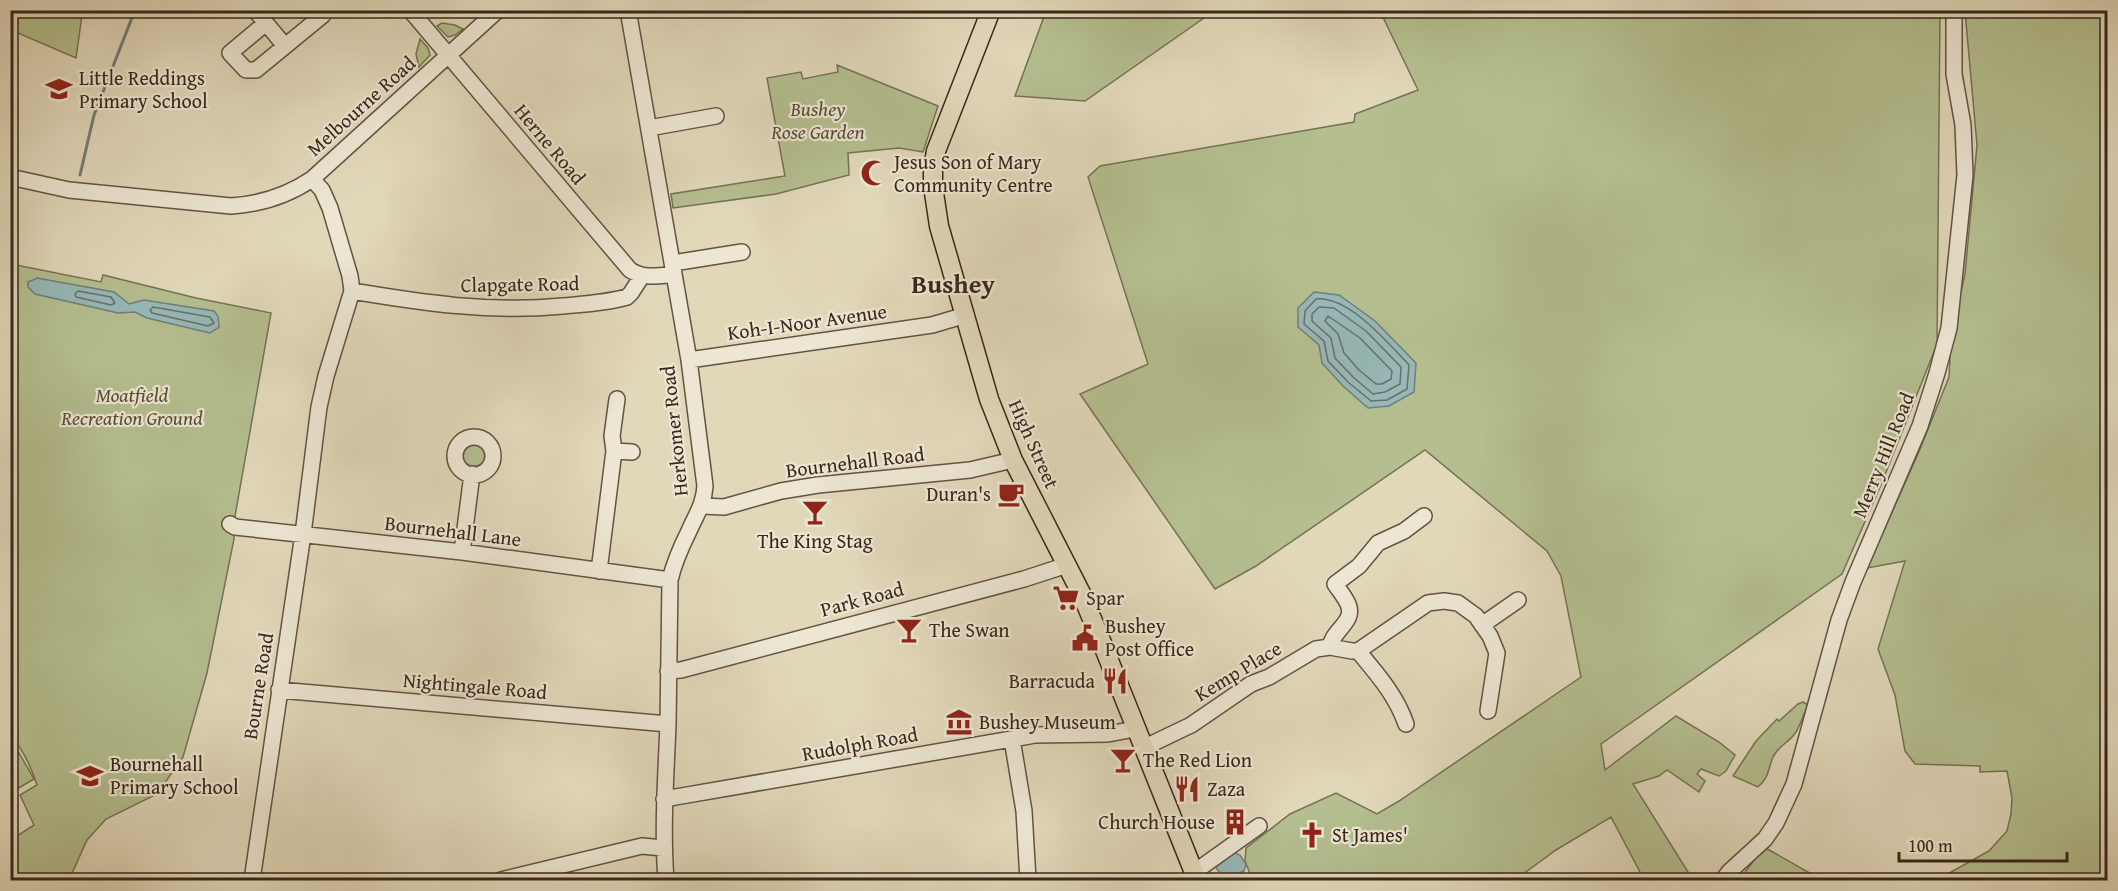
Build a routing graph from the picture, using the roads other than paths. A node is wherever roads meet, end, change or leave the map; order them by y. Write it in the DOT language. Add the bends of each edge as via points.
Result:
graph roads {
  1 [pos="255,10"];
  2 [pos="410,10"];
  3 [pos="498,10"];
  4 [pos="628,10"];
  5 [pos="991,10"];
  6 [pos="1953,10"];
  7 [pos="323,15"];
  8 [pos="266,23"];
  9 [pos="285,46"];
  10 [pos="448,56"];
  11 [pos="716,116"];
  12 [pos="649,128"];
  13 [pos="10,177"];
  14 [pos="312,179"];
  15 [pos="742,252"];
  16 [pos="673,268"];
  17 [pos="642,276"];
  18 [pos="352,291"];
  19 [pos="966,315"];
  20 [pos="689,360"];
  21 [pos="617,399"];
  22 [pos="614,451"];
  23 [pos="632,452"];
  24 [pos="1013,460"];
  25 [pos="472,474"];
  26 [pos="702,506"];
  27 [pos="1424,516"];
  28 [pos="230,525"];
  29 [pos="303,534"];
  30 [pos="462,552"];
  31 [pos="1066,565"];
  32 [pos="599,571"];
  33 [pos="670,580"];
  34 [pos="1518,600"];
  35 [pos="1482,625"];
  36 [pos="1330,647"];
  37 [pos="1358,651"];
  38 [pos="668,672"];
  39 [pos="279,690"];
  40 [pos="1488,711"];
  41 [pos="668,724"];
  42 [pos="1406,724"];
  43 [pos="1135,729"];
  44 [pos="1012,739"];
  45 [pos="1143,748"];
  46 [pos="664,799"];
  47 [pos="1259,826"];
  48 [pos="663,848"];
  49 [pos="1195,877"];
  50 [pos="252,880"];
  51 [pos="501,880"];
  52 [pos="666,880"];
  53 [pos="1028,880"];
  54 [pos="1723,880"];
  1 -- 8 [label="street"];
  2 -- 10 [label="street, Herne Road"];
  3 -- 10 [label="street, Melbourne Road"];
  4 -- 12 [label="street, Herkomer Road"];
  5 -- 19 [label="main road, High Street" via="936,151 933,168 939,226"];
  6 -- 54 [label="street, Merry Hill Road" via="1954,74 1963,125 1965,175 1949,328 1937,374 1920,426 1843,610 1794,784 1765,839"];
  7 -- 9 [label="street"];
  8 -- 9 [label="street"];
  8 -- 9 [label="street" via="230,53 240,66 256,70"];
  10 -- 14 [label="street, Melbourne Road"];
  10 -- 17 [label="street, Herne Road" via="630,270"];
  11 -- 12 [label="street"];
  12 -- 16 [label="street, Herkomer Road"];
  13 -- 14 [label="street" via="44,186 208,205 248,205 274,199"];
  14 -- 18 [label="street, Melbourne Road" via="330,208"];
  15 -- 16 [label="street"];
  16 -- 17 [label="street" via="654,277"];
  16 -- 20 [label="street, Herkomer Road"];
  17 -- 18 [label="street, Clapgate Road" via="627,297 592,304 505,310"];
  18 -- 29 [label="street, Melbourne Road" via="319,407"];
  19 -- 20 [label="street, Koh-I-Noor Avenue" via="932,325"];
  19 -- 24 [label="main road, High Street" via="989,399"];
  20 -- 26 [label="street, Herkomer Road" via="705,486"];
  21 -- 22 [label="street"];
  22 -- 23 [label="street"];
  22 -- 32 [label="street"];
  24 -- 26 [label="street, Bournehall Road" via="970,470 781,491 724,507"];
  24 -- 31 [label="main road, High Street"];
  25 -- 30 [label="street"];
  26 -- 33 [label="street, Herkomer Road" via="684,540"];
  27 -- 36 [label="street" via="1378,543 1359,566 1335,584 1348,602 1350,613"];
  28 -- 29 [label="street, Bournehall Lane"];
  29 -- 30 [label="street, Bournehall Lane"];
  29 -- 39 [label="street, Bourne Road"];
  30 -- 32 [label="street, Bournehall Lane"];
  31 -- 38 [label="street, Park Road"];
  31 -- 43 [label="main road, High Street" via="1100,638"];
  32 -- 33 [label="street, Bournehall Lane"];
  33 -- 38 [label="street, Herkomer Road"];
  34 -- 35 [label="street"];
  35 -- 37 [label="street" via="1458,603 1435,601 1417,609"];
  35 -- 40 [label="street" via="1498,659"];
  36 -- 37 [label="street, Kemp Place"];
  36 -- 45 [label="street, Kemp Place" via="1316,649 1251,684 1191,725"];
  37 -- 42 [label="street" via="1393,695"];
  38 -- 41 [label="street, Herkomer Road"];
  39 -- 41 [label="street, Nightingale Road"];
  39 -- 50 [label="street, Bourne Road"];
  41 -- 46 [label="street, Herkomer Road"];
  43 -- 44 [label="street, Rudolph Road"];
  43 -- 45 [label="main road, High Street"];
  44 -- 46 [label="street, Rudolph Road"];
  44 -- 53 [label="street" via="1024,811"];
  45 -- 49 [label="main road, High Street"];
  46 -- 48 [label="street, Herkomer Road"];
  47 -- 49 [label="street"];
  48 -- 51 [label="street" via="642,846"];
  48 -- 52 [label="street, Herkomer Road"];
}
